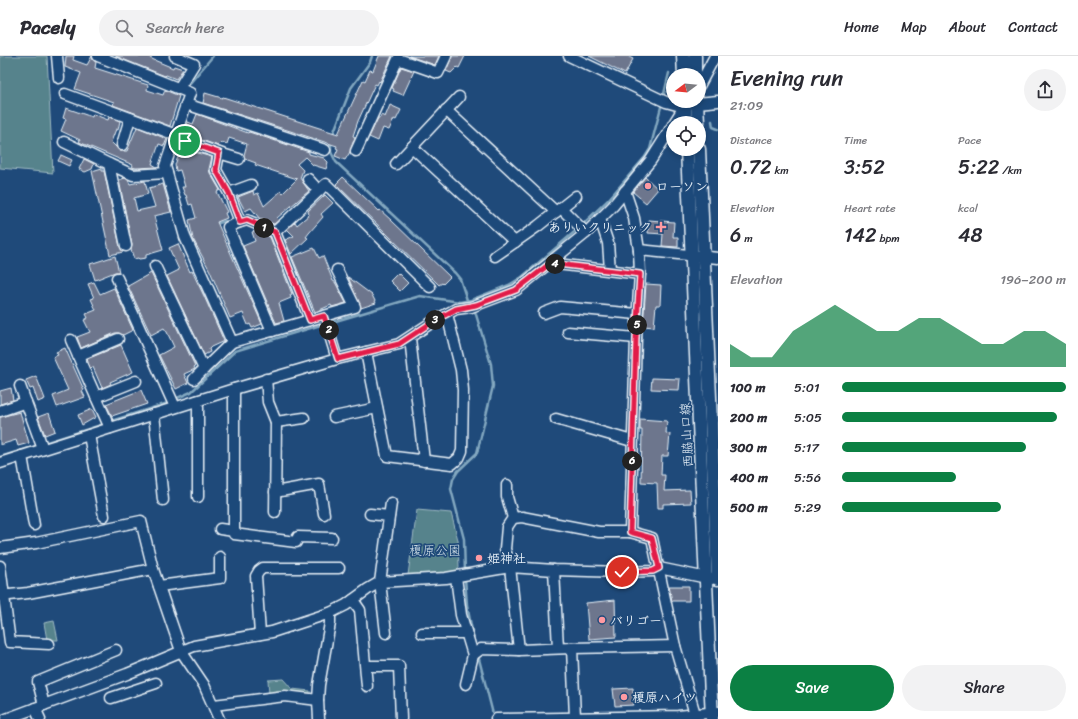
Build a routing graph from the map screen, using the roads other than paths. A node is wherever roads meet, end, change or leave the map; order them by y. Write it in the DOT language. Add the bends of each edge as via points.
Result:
graph roads {
  1 [pos="57,56"];
  2 [pos="98,56"];
  3 [pos="175,56"];
  4 [pos="446,56"];
  5 [pos="569,56"];
  6 [pos="683,56"];
  7 [pos="695,56"];
  8 [pos="716,56"];
  9 [pos="399,57"];
  10 [pos="684,68"];
  11 [pos="696,68"];
  12 [pos="706,74"];
  13 [pos="59,78"];
  14 [pos="179,88"];
  15 [pos="65,94"];
  16 [pos="459,97"];
  17 [pos="706,101"];
  18 [pos="718,101"];
  19 [pos="666,102"];
  20 [pos="186,104"];
  21 [pos="686,108"];
  22 [pos="446,110"];
  23 [pos="680,116"];
  24 [pos="130,118"];
  25 [pos="176,135"];
  26 [pos="666,137"];
  27 [pos="64,142"];
  28 [pos="122,145"];
  29 [pos="412,147"];
  30 [pos="325,150"];
  31 [pos="356,151"];
  32 [pos="219,153"];
  33 [pos="688,156"];
  34 [pos="699,156"];
  35 [pos="239,159"];
  36 [pos="109,164"];
  37 [pos="396,164"];
  38 [pos="167,173"];
  39 [pos="308,179"];
  40 [pos="251,185"];
  41 [pos="319,191"];
  42 [pos="229,193"];
  43 [pos="622,195"];
  44 [pos="576,196"];
  45 [pos="559,210"];
  46 [pos="600,219"];
  47 [pos="240,222"];
  48 [pos="275,232"];
  49 [pos="586,233"];
  50 [pos="515,242"];
  51 [pos="126,246"];
  52 [pos="639,250"];
  53 [pos="495,256"];
  54 [pos="698,256"];
  55 [pos="718,258"];
  56 [pos="552,262"];
  57 [pos="155,266"];
  58 [pos="337,270"];
  59 [pos="610,270"];
  60 [pos="637,273"];
  61 [pos="117,278"];
  62 [pos="430,287"];
  63 [pos="544,313"];
  64 [pos="447,314"];
  65 [pos="634,314"];
  66 [pos="324,316"];
  67 [pos="310,320"];
  68 [pos="272,331"];
  69 [pos="568,332"];
  70 [pos="410,338"];
  71 [pos="633,338"];
  72 [pos="118,339"];
  73 [pos="71,340"];
  74 [pos="232,342"];
  75 [pos="366,352"];
  76 [pos="78,356"];
  77 [pos="338,359"];
  78 [pos="204,369"];
  79 [pos="194,379"];
  80 [pos="266,379"];
  81 [pos="136,380"];
  82 [pos="20,386"];
  83 [pos="234,389"];
  84 [pos="96,397"];
  85 [pos="196,401"];
  86 [pos="26,402"];
  87 [pos="175,407"];
  88 [pos="377,408"];
  89 [pos="0,411"];
  90 [pos="154,414"];
  91 [pos="334,417"];
  92 [pos="304,418"];
  93 [pos="556,419"];
  94 [pos="276,422"];
  95 [pos="110,428"];
  96 [pos="89,435"];
  97 [pos="629,440"];
  98 [pos="41,444"];
  99 [pos="22,456"];
  100 [pos="424,460"];
  101 [pos="0,463"];
  102 [pos="507,485"];
  103 [pos="275,492"];
  104 [pos="198,497"];
  105 [pos="163,500"];
  106 [pos="391,503"];
  107 [pos="275,512"];
  108 [pos="324,514"];
  109 [pos="370,514"];
  110 [pos="104,516"];
  111 [pos="389,516"];
  112 [pos="513,518"];
  113 [pos="34,525"];
  114 [pos="220,530"];
  115 [pos="234,531"];
  116 [pos="630,532"];
  117 [pos="332,538"];
  118 [pos="0,548"];
  119 [pos="220,558"];
  120 [pos="0,566"];
  121 [pos="510,567"];
  122 [pos="339,568"];
  123 [pos="659,568"];
  124 [pos="153,569"];
  125 [pos="554,570"];
  126 [pos="462,576"];
  127 [pos="714,579"];
  128 [pos="380,582"];
  129 [pos="159,586"];
  130 [pos="2,596"];
  131 [pos="353,600"];
  132 [pos="330,613"];
  133 [pos="386,633"];
  134 [pos="422,633"];
  135 [pos="466,633"];
  136 [pos="260,634"];
  137 [pos="49,644"];
  138 [pos="675,646"];
  139 [pos="558,648"];
  140 [pos="572,648"];
  141 [pos="116,650"];
  142 [pos="519,650"];
  143 [pos="181,652"];
  144 [pos="476,654"];
  145 [pos="366,666"];
  146 [pos="127,674"];
  147 [pos="156,683"];
  148 [pos="466,684"];
  149 [pos="367,686"];
  150 [pos="133,690"];
  151 [pos="111,698"];
  152 [pos="318,700"];
  153 [pos="214,705"];
  154 [pos="39,706"];
  155 [pos="695,714"];
  156 [pos="714,715"];
  157 [pos="575,717"];
  158 [pos="6,719"];
  159 [pos="40,719"];
  160 [pos="217,719"];
  161 [pos="319,719"];
  162 [pos="401,719"];
  163 [pos="496,719"];
  1 -- 13 [label="street"];
  2 -- 14 [label="street"];
  3 -- 14 [label="street" via="194,64"];
  4 -- 9 [label="street" via="438,73"];
  5 -- 19 [label="street"];
  6 -- 10 [label="street"];
  7 -- 11 [label="street"];
  8 -- 12 [label="street"];
  9 -- 31 [label="street"];
  14 -- 20 [label="street" via="190,93"];
  15 -- 24 [label="street"];
  16 -- 22 [label="street"];
  17 -- 18 [label="street"];
  20 -- 25 [label="street"];
  20 -- 30 [label="street"];
  21 -- 23 [label="street"];
  22 -- 29 [label="street"];
  22 -- 45 [label="street"];
  24 -- 25 [label="street"];
  24 -- 28 [label="street"];
  25 -- 32 [label="street" via="185,141"];
  25 -- 38 [label="street" via="165,166"];
  26 -- 43 [label="street" via="651,160"];
  27 -- 36 [label="street"];
  29 -- 37 [label="street"];
  29 -- 50 [label="street"];
  32 -- 35 [label="street"];
  32 -- 42 [label="street" via="216,170"];
  33 -- 54 [label="street, 西脇山口線"];
  34 -- 54 [label="street, 西脇山口線"];
  36 -- 38 [label="street" via="133,175"];
  36 -- 51 [label="street"];
  38 -- 74 [label="street" via="185,237"];
  39 -- 41 [label="street"];
  40 -- 42 [label="street"];
  41 -- 48 [label="street"];
  41 -- 62 [label="street" via="326,184"];
  42 -- 47 [label="street"];
  43 -- 46 [label="street"];
  43 -- 52 [label="street" via="634,218"];
  44 -- 45 [label="street"];
  45 -- 49 [label="street"];
  45 -- 50 [label="street"];
  46 -- 49 [label="street"];
  46 -- 59 [label="street" via="608,243"];
  47 -- 48 [label="street" via="247,220"];
  47 -- 68 [label="street" via="228,227"];
  48 -- 67 [label="street"];
  49 -- 56 [label="street"];
  50 -- 53 [label="street"];
  52 -- 54 [label="street"];
  52 -- 60 [label="street"];
  54 -- 55 [label="street"];
  54 -- 127 [label="street, 西脇山口線"];
  56 -- 59 [label="street"];
  56 -- 64 [label="street" via="516,290"];
  57 -- 78 [label="street"];
  58 -- 66 [label="street" via="355,307"];
  59 -- 60 [label="street"];
  60 -- 65 [label="street"];
  61 -- 87 [label="street"];
  63 -- 65 [label="street" via="560,307"];
  64 -- 70 [label="street"];
  64 -- 100 [label="street" via="463,390 462,451 452,464"];
  65 -- 71 [label="street"];
  66 -- 67 [label="street"];
  66 -- 77 [label="street"];
  67 -- 68 [label="street"];
  68 -- 74 [label="street"];
  69 -- 71 [label="street"];
  70 -- 75 [label="street" via="399,344"];
  70 -- 100 [label="street"];
  71 -- 97 [label="street"];
  72 -- 76 [label="street"];
  73 -- 76 [label="street"];
  74 -- 78 [label="street"];
  75 -- 77 [label="street"];
  75 -- 88 [label="street"];
  76 -- 84 [label="street"];
  77 -- 80 [label="street"];
  78 -- 79 [label="street"];
  80 -- 83 [label="street"];
  80 -- 94 [label="street" via="268,402"];
  81 -- 84 [label="street"];
  82 -- 86 [label="street"];
  83 -- 85 [label="street"];
  83 -- 115 [label="street"];
  84 -- 95 [label="street"];
  85 -- 87 [label="street"];
  85 -- 104 [label="street"];
  86 -- 89 [label="street"];
  86 -- 98 [label="street"];
  87 -- 90 [label="street"];
  88 -- 91 [label="street"];
  88 -- 100 [label="street" via="387,456"];
  90 -- 95 [label="street"];
  90 -- 105 [label="street"];
  92 -- 94 [label="street"];
  93 -- 97 [label="street"];
  94 -- 103 [label="street"];
  95 -- 96 [label="street"];
  96 -- 98 [label="street"];
  96 -- 110 [label="street"];
  97 -- 116 [label="street"];
  98 -- 99 [label="street"];
  99 -- 101 [label="street"];
  99 -- 113 [label="street"];
  102 -- 112 [label="street" via="507,497"];
  103 -- 107 [label="street"];
  103 -- 108 [label="street" via="319,484"];
  106 -- 111 [label="street"];
  109 -- 111 [label="street"];
  111 -- 128 [label="street"];
  112 -- 116 [label="street" via="522,517 599,532"];
  112 -- 121 [label="street" via="507,527 505,549"];
  114 -- 115 [label="street"];
  115 -- 117 [label="street" via="234,534 296,542 298,537"];
  116 -- 123 [label="street" via="652,538"];
  118 -- 124 [label="street" via="141,521"];
  119 -- 129 [label="street" via="220,578"];
  120 -- 130 [label="street"];
  121 -- 125 [label="street"];
  121 -- 126 [label="street"];
  121 -- 142 [label="street"];
  122 -- 136 [label="street" via="263,568 258,571 256,576"];
  123 -- 125 [label="street" via="653,571 622,572"];
  123 -- 127 [label="street"];
  123 -- 138 [label="street"];
  124 -- 129 [label="street"];
  124 -- 130 [label="street"];
  125 -- 139 [label="street"];
  126 -- 128 [label="street"];
  126 -- 135 [label="street" via="461,615"];
  127 -- 156 [label="street, 西脇山口線"];
  128 -- 131 [label="street"];
  128 -- 133 [label="street"];
  129 -- 143 [label="street"];
  130 -- 137 [label="street" via="10,642"];
  131 -- 132 [label="street"];
  131 -- 145 [label="street" via="360,610"];
  132 -- 136 [label="street"];
  132 -- 152 [label="street"];
  134 -- 135 [label="street"];
  135 -- 144 [label="street"];
  136 -- 143 [label="street" via="194,646"];
  138 -- 140 [label="street"];
  138 -- 155 [label="street"];
  139 -- 140 [label="street"];
  139 -- 142 [label="street"];
  140 -- 157 [label="street"];
  141 -- 154 [label="street" via="38,682"];
  142 -- 144 [label="street" via="481,649"];
  143 -- 146 [label="street"];
  143 -- 153 [label="street" via="204,685"];
  144 -- 148 [label="street"];
  145 -- 149 [label="street"];
  145 -- 162 [label="street" via="399,666"];
  146 -- 150 [label="street"];
  146 -- 154 [label="street"];
  147 -- 150 [label="street"];
  150 -- 151 [label="street"];
  152 -- 153 [label="street" via="286,696"];
  152 -- 161 [label="street"];
  153 -- 160 [label="street"];
  154 -- 158 [label="street"];
  154 -- 159 [label="street"];
  155 -- 156 [label="street"];
  155 -- 157 [label="street"];
  157 -- 163 [label="street"];
}
